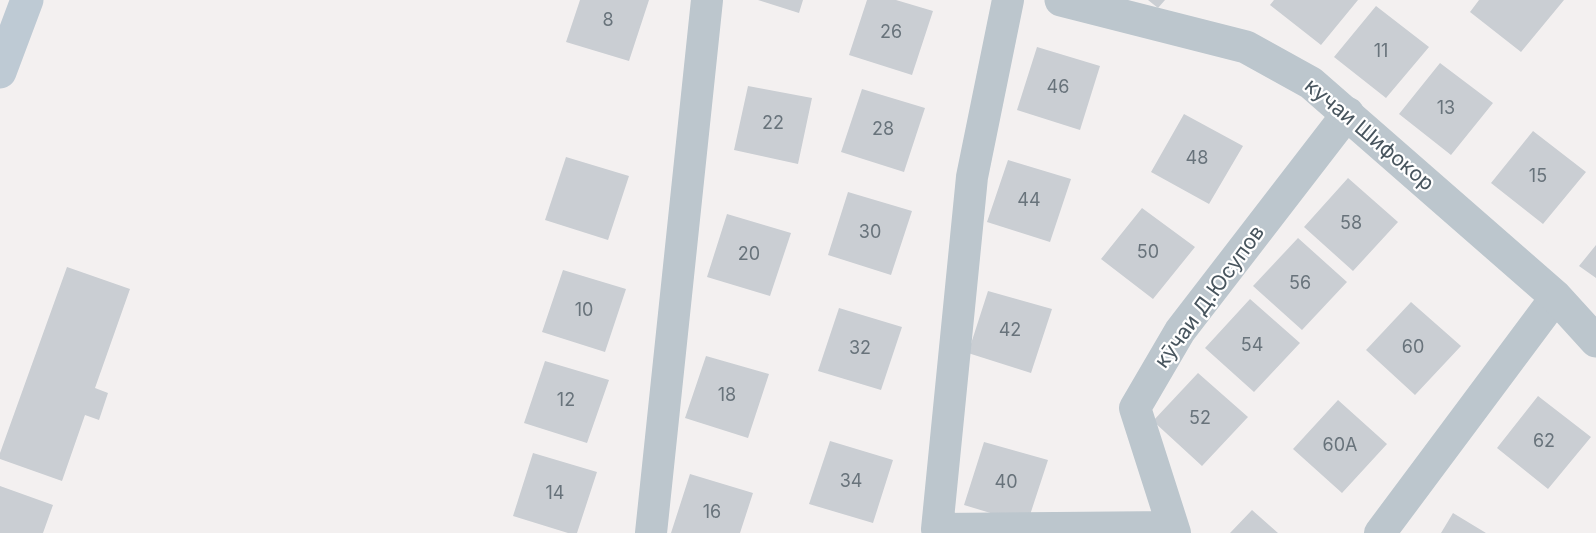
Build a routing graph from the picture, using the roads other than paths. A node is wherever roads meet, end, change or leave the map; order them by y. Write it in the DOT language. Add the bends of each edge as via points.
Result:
graph roads {
  1 [pos="27,0"];
  2 [pos="707,0"];
  3 [pos="1008,0"];
  4 [pos="1072,1"];
  5 [pos="0,72"];
  6 [pos="1348,113"];
  7 [pos="1556,297"];
  8 [pos="1596,341"];
  9 [pos="1174,530"];
  10 [pos="651,533"];
  11 [pos="1380,533"];
  1 -- 5 [label="main road"];
  2 -- 10 [label="street"];
  3 -- 9 [label="street" via="972,177 937,529"];
  4 -- 6 [label="street, кучаи Шифокор" via="1246,47 1311,83"];
  6 -- 7 [label="street, кучаи Шифокор"];
  6 -- 9 [label="street, кӯчаи Д.Юсупов" via="1180,331 1135,408"];
  7 -- 8 [label="street, кучаи Шифокор"];
  7 -- 11 [label="street"];
}
